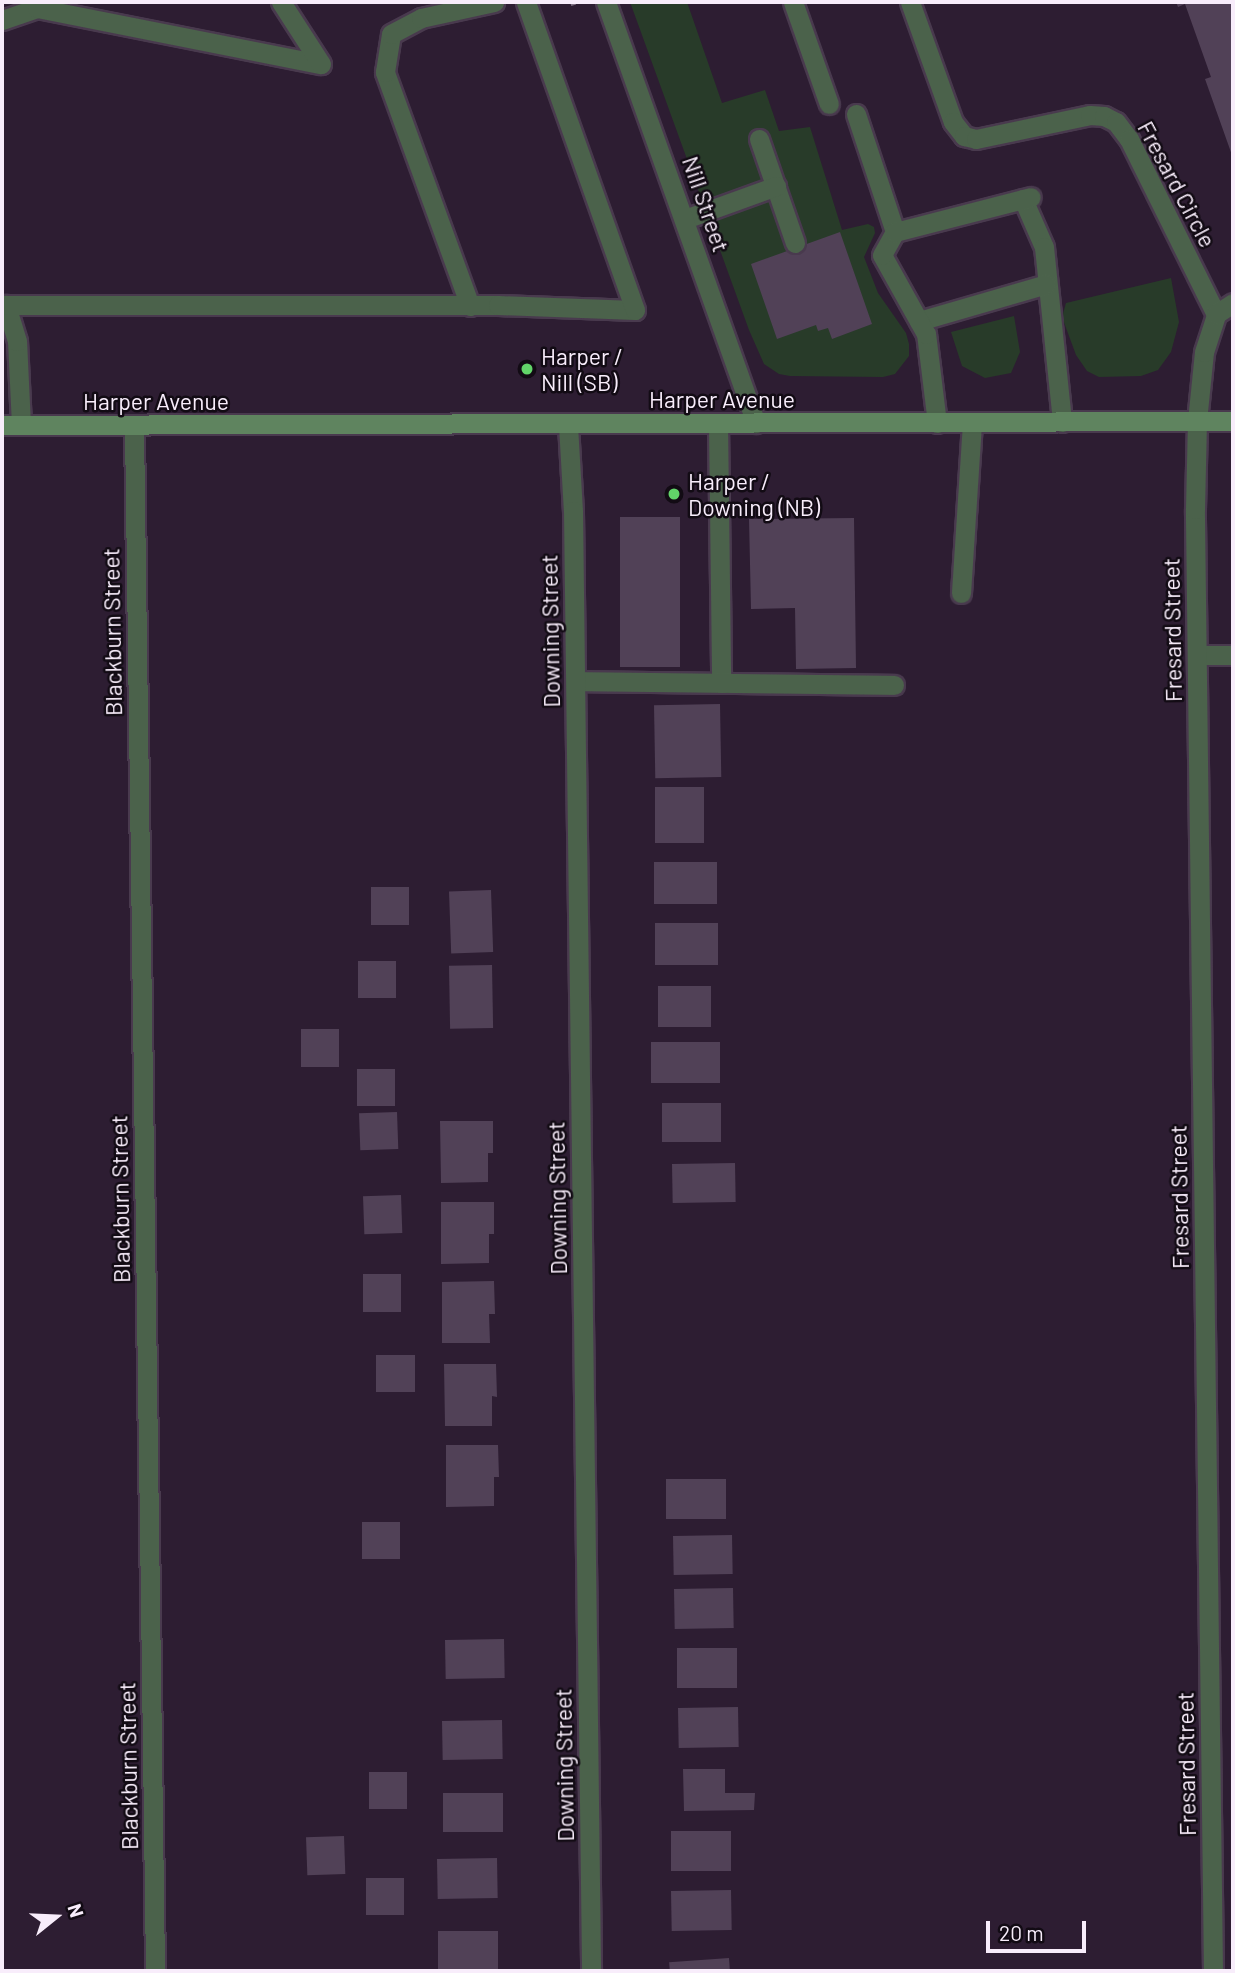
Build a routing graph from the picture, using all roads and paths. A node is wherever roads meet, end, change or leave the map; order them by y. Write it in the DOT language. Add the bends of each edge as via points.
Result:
graph roads {
  1 [pos="98,2"];
  2 [pos="281,2"];
  3 [pos="494,2"];
  4 [pos="526,2"];
  5 [pos="606,2"];
  6 [pos="793,2"];
  7 [pos="910,2"];
  8 [pos="454,5"];
  9 [pos="3,16"];
  10 [pos="105,22"];
  11 [pos="829,104"];
  12 [pos="856,114"];
  13 [pos="760,139"];
  14 [pos="776,186"];
  15 [pos="685,219"];
  16 [pos="895,232"];
  17 [pos="795,243"];
  18 [pos="1046,284"];
  19 [pos="3,301"];
  20 [pos="1233,303"];
  21 [pos="470,306"];
  22 [pos="1216,314"];
  23 [pos="919,321"];
  24 [pos="1197,421"];
  25 [pos="1233,421"];
  26 [pos="972,422"];
  27 [pos="1062,422"];
  28 [pos="718,423"];
  29 [pos="756,423"];
  30 [pos="937,423"];
  31 [pos="12,425"];
  32 [pos="568,425"];
  33 [pos="134,426"];
  34 [pos="961,593"];
  35 [pos="1198,655"];
  36 [pos="1233,655"];
  37 [pos="576,681"];
  38 [pos="721,683"];
  39 [pos="894,685"];
  40 [pos="155,1971"];
  41 [pos="592,1971"];
  42 [pos="1213,1971"];
  1 -- 10 [label="street"];
  2 -- 10 [label="street" via="321,64"];
  3 -- 8 [label="street"];
  4 -- 21 [label="street" via="635,310"];
  5 -- 15 [label="street, Nill Street"];
  6 -- 11 [label="street"];
  7 -- 22 [label="street, Fresard Circle" via="953,122 964,136 976,139 1090,115 1116,122 1129,139"];
  8 -- 21 [label="street" via="391,34 385,72"];
  9 -- 10 [label="street" via="37,8"];
  12 -- 16 [label="street"];
  13 -- 14 [label="street"];
  14 -- 15 [label="street"];
  14 -- 17 [label="street"];
  15 -- 29 [label="street, Nill Street"];
  16 -- 18 [label="street" via="1027,198 1044,247"];
  16 -- 23 [label="street" via="882,255"];
  18 -- 23 [label="street"];
  18 -- 27 [label="street"];
  19 -- 21 [label="street"];
  19 -- 31 [label="street" via="17,341"];
  20 -- 22 [label="street"];
  22 -- 24 [label="street, Fresard Street" via="1204,352"];
  23 -- 30 [label="street" via="926,334"];
  24 -- 25 [label="main road, Harper Avenue"];
  24 -- 27 [label="main road, Harper Avenue"];
  24 -- 35 [label="street, Fresard Street"];
  26 -- 27 [label="main road, Harper Avenue"];
  26 -- 30 [label="main road, Harper Avenue"];
  26 -- 34 [label="street"];
  28 -- 29 [label="main road, Harper Avenue"];
  28 -- 32 [label="main road, Harper Avenue"];
  28 -- 38 [label="street"];
  29 -- 30 [label="main road, Harper Avenue"];
  31 -- 33 [label="main road, Harper Avenue"];
  32 -- 33 [label="main road, Harper Avenue"];
  32 -- 37 [label="street, Downing Street"];
  33 -- 40 [label="street, Blackburn Street"];
  35 -- 36 [label="street"];
  35 -- 42 [label="street, Fresard Street"];
  37 -- 38 [label="street"];
  37 -- 41 [label="street, Downing Street"];
  38 -- 39 [label="street"];
}
